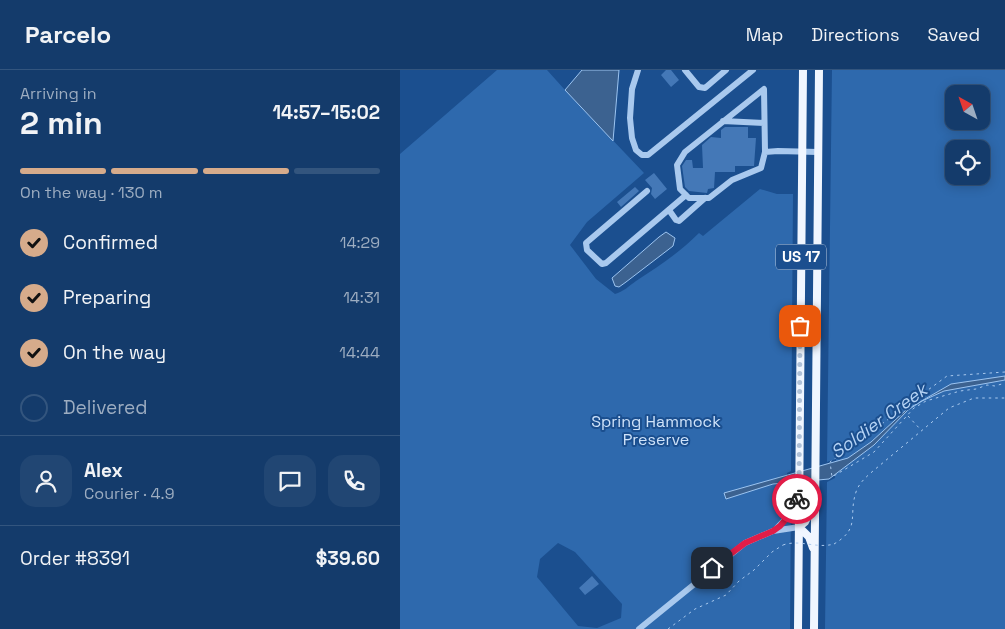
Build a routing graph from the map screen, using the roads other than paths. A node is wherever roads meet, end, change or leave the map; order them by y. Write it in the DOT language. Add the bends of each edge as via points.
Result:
graph roads {
  1 [pos="638,70"];
  2 [pos="685,70"];
  3 [pos="726,70"];
  4 [pos="753,70"];
  5 [pos="803,70"];
  6 [pos="819,70"];
  7 [pos="723,121"];
  8 [pos="764,123"];
  9 [pos="802,151"];
  10 [pos="765,152"];
  11 [pos="818,152"];
  12 [pos="646,191"];
  13 [pos="686,195"];
  14 [pos="705,198"];
  15 [pos="669,210"];
  16 [pos="799,492"];
  17 [pos="815,501"];
  18 [pos="798,527"];
  19 [pos="773,531"];
  20 [pos="815,553"];
  21 [pos="639,629"];
  22 [pos="798,629"];
  23 [pos="814,629"];
  1 -- 4 [label="street" via="632,89 632,138 636,150 648,155"];
  2 -- 3 [label="street" via="698,87 706,88"];
  5 -- 9 [label="main road, US 17"];
  6 -- 11 [label="main road, US 17"];
  7 -- 8 [label="street"];
  7 -- 8 [label="street" via="764,89"];
  7 -- 13 [label="street" via="685,152 676,165 680,189"];
  8 -- 10 [label="street"];
  9 -- 10 [label="street"];
  9 -- 11 [label="street"];
  9 -- 16 [label="main road, US 17"];
  10 -- 14 [label="street" via="761,168 732,180"];
  11 -- 17 [label="main road, US 17"];
  12 -- 15 [label="street" via="586,243 587,250 596,260 606,263"];
  13 -- 14 [label="street"];
  13 -- 15 [label="street"];
  14 -- 15 [label="street" via="679,221"];
  16 -- 18 [label="main road, US 17"];
  16 -- 19 [label="street" via="792,512"];
  17 -- 18 [label="main road" via="810,515"];
  17 -- 20 [label="main road, US 17"];
  18 -- 19 [label="street"];
  18 -- 20 [label="main road" via="809,537"];
  18 -- 22 [label="main road, US 17"];
  19 -- 21 [label="street" via="745,543 727,556"];
  20 -- 23 [label="main road, US 17"];
}
